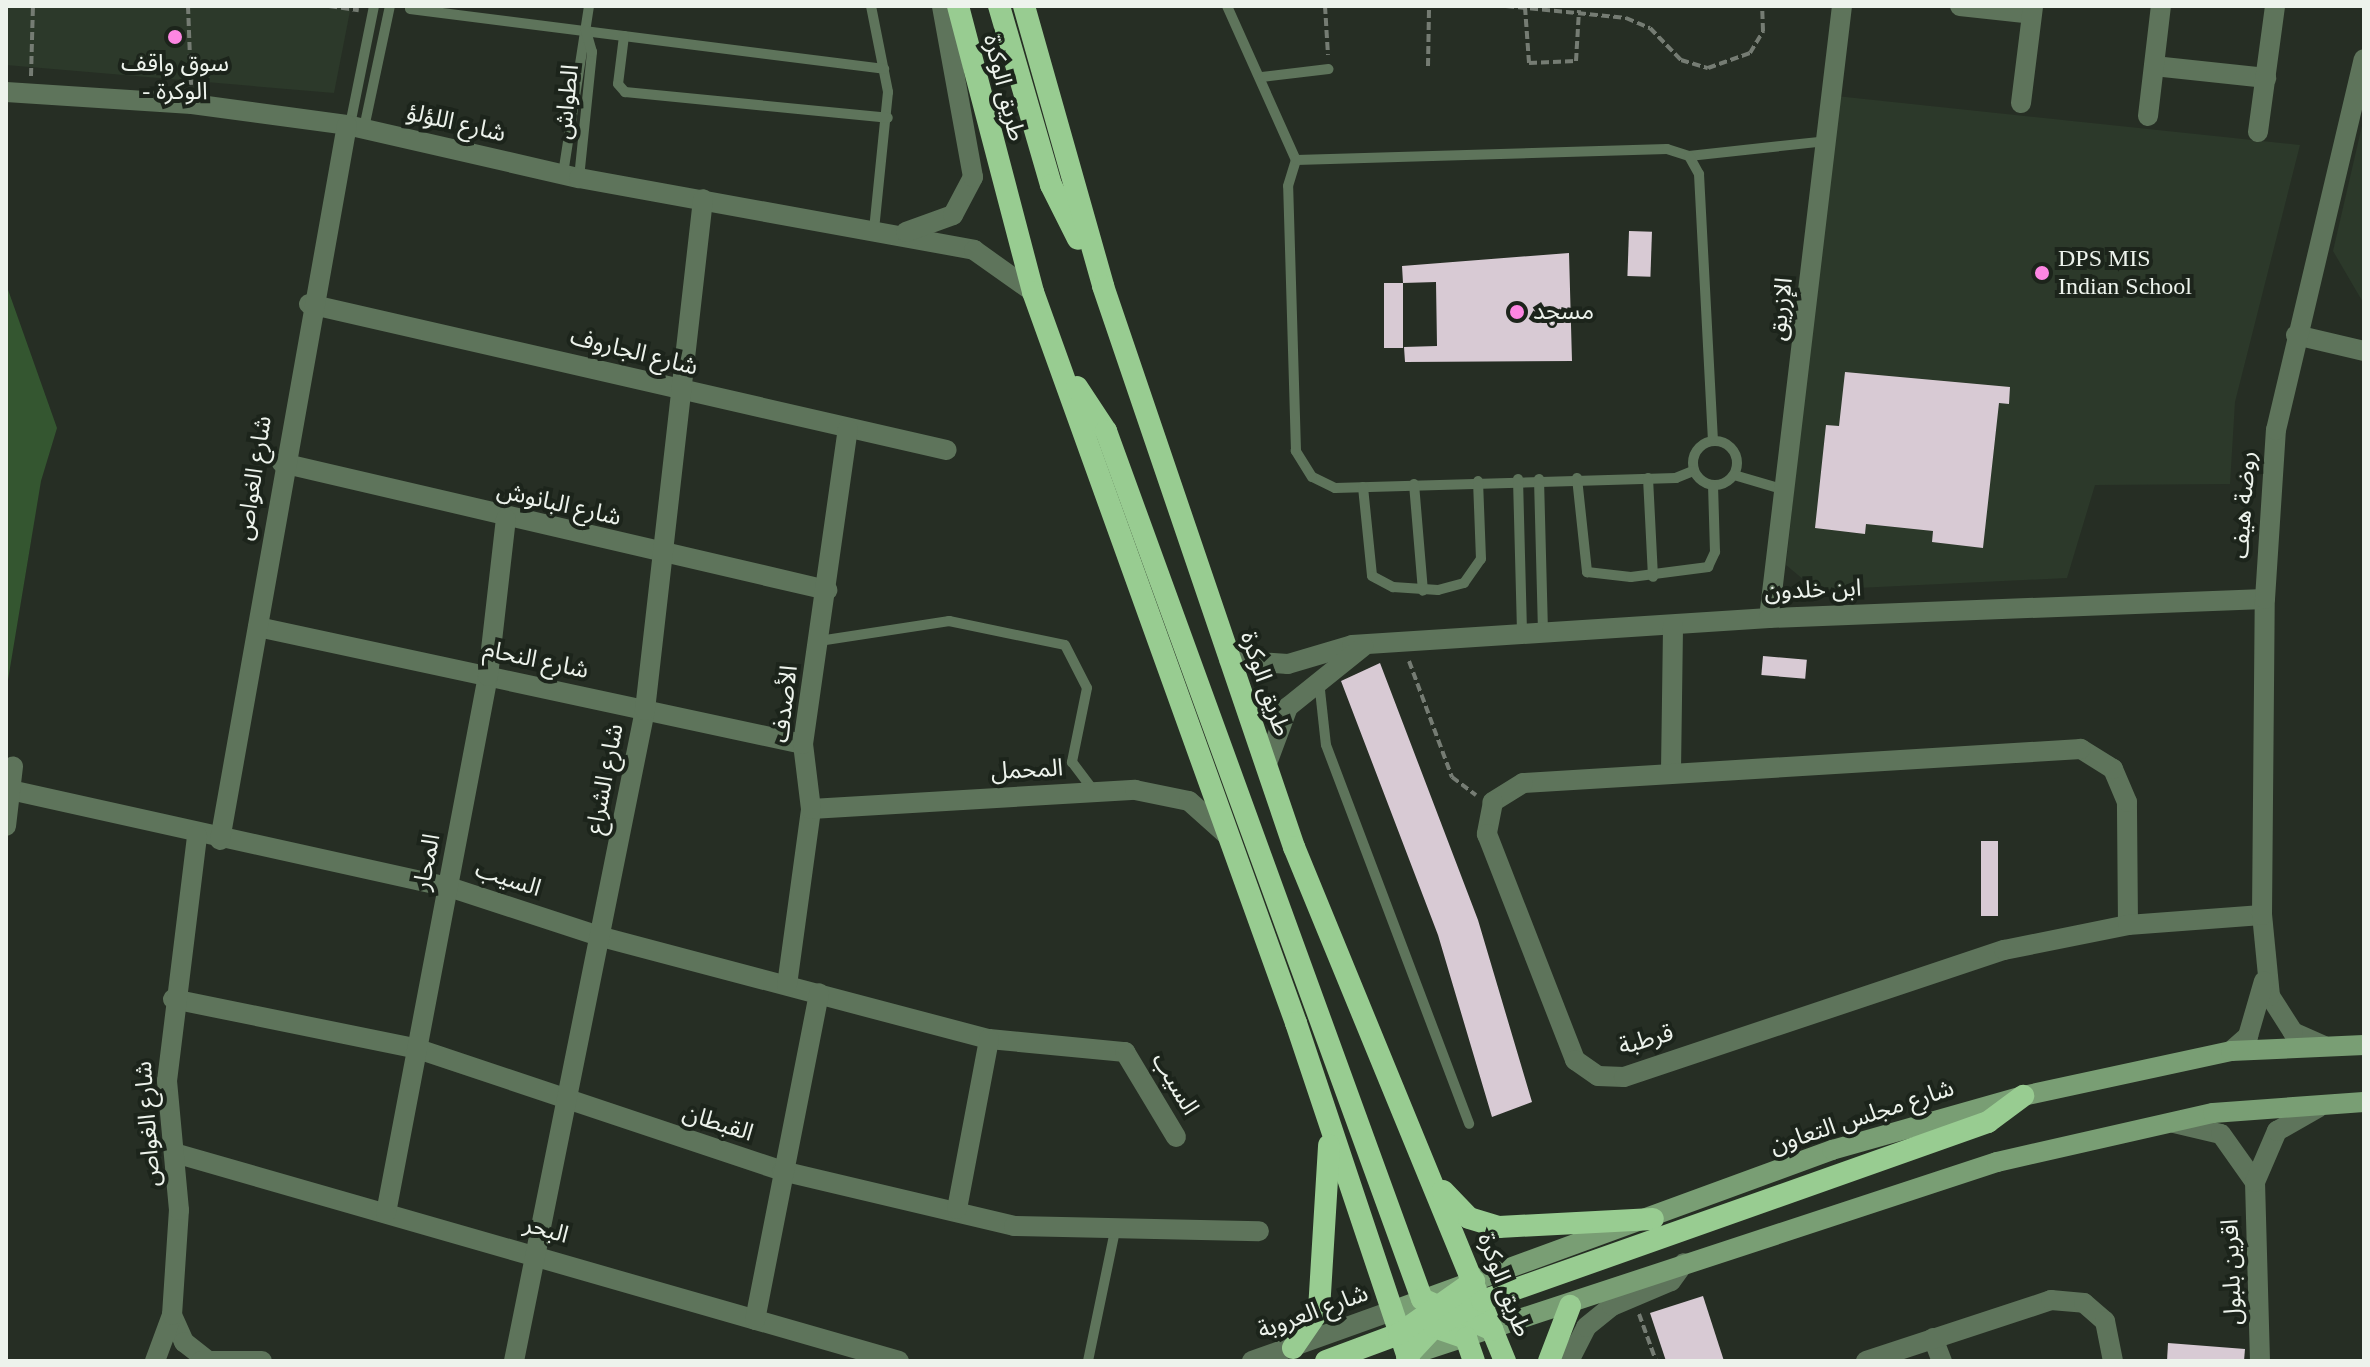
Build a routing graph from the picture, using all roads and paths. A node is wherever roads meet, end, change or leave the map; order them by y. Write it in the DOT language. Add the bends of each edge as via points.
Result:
graph roads {
  1 [pos="33,6"];
  2 [pos="188,6"];
  3 [pos="329,6"];
  4 [pos="390,6"];
  5 [pos="589,6"];
  6 [pos="871,6"];
  7 [pos="942,6"];
  8 [pos="958,6"];
  9 [pos="999,6"];
  10 [pos="1024,6"];
  11 [pos="1227,6"];
  12 [pos="1325,6"];
  13 [pos="1429,6"];
  14 [pos="1506,6"];
  15 [pos="1762,6"];
  16 [pos="1842,6"];
  17 [pos="1960,6"];
  18 [pos="2161,6"];
  19 [pos="2275,6"];
  20 [pos="1525,7"];
  21 [pos="374,9"];
  22 [pos="410,9"];
  23 [pos="1579,10"];
  24 [pos="2032,10"];
  25 [pos="586,31"];
  26 [pos="624,36"];
  27 [pos="2364,59"];
  28 [pos="1428,66"];
  29 [pos="2154,66"];
  30 [pos="884,69"];
  31 [pos="1329,69"];
  32 [pos="1262,77"];
  33 [pos="2266,78"];
  34 [pos="6,92"];
  35 [pos="31,94"];
  36 [pos="2021,103"];
  37 [pos="192,104"];
  38 [pos="2148,116"];
  39 [pos="888,118"];
  40 [pos="353,126"];
  41 [pos="2258,132"];
  42 [pos="1828,141"];
  43 [pos="1689,156"];
  44 [pos="1296,160"];
  45 [pos="571,176"];
  46 [pos="703,199"];
  47 [pos="882,231"];
  48 [pos="1103,286"];
  49 [pos="1033,292"];
  50 [pos="309,304"];
  51 [pos="2296,335"];
  52 [pos="2364,351"];
  53 [pos="1057,357"];
  54 [pos="682,392"];
  55 [pos="848,429"];
  56 [pos="1713,440"];
  57 [pos="947,450"];
  58 [pos="282,463"];
  59 [pos="1693,471"];
  60 [pos="1734,475"];
  61 [pos="1577,478"];
  62 [pos="1648,478"];
  63 [pos="1518,479"];
  64 [pos="1539,479"];
  65 [pos="1478,481"];
  66 [pos="1414,484"];
  67 [pos="1713,486"];
  68 [pos="1363,487"];
  69 [pos="1785,490"];
  70 [pos="506,519"];
  71 [pos="665,554"];
  72 [pos="1653,577"];
  73 [pos="827,590"];
  74 [pos="1423,591"];
  75 [pos="2265,599"];
  76 [pos="1769,618"];
  77 [pos="1673,626"];
  78 [pos="258,627"];
  79 [pos="1532,633"];
  80 [pos="819,641"];
  81 [pos="1402,643"];
  82 [pos="1364,646"];
  83 [pos="1229,660"];
  84 [pos="488,676"];
  85 [pos="1319,679"];
  86 [pos="645,710"];
  87 [pos="803,744"];
  88 [pos="13,766"];
  89 [pos="1266,766"];
  90 [pos="1671,771"];
  91 [pos="8,790"];
  92 [pos="1095,792"];
  93 [pos="1493,802"];
  94 [pos="811,809"];
  95 [pos="6,826"];
  96 [pos="197,836"];
  97 [pos="1230,839"];
  98 [pos="220,840"];
  99 [pos="449,887"];
  100 [pos="2262,915"];
  101 [pos="2128,925"];
  102 [pos="602,937"];
  103 [pos="2268,965"];
  104 [pos="787,985"];
  105 [pos="819,993"];
  106 [pos="173,999"];
  107 [pos="989,1039"];
  108 [pos="2364,1045"];
  109 [pos="2324,1046"];
  110 [pos="418,1049"];
  111 [pos="2231,1051"];
  112 [pos="2023,1096"];
  113 [pos="570,1101"];
  114 [pos="2364,1102"];
  115 [pos="2327,1103"];
  116 [pos="2165,1121"];
  117 [pos="1469,1124"];
  118 [pos="1330,1136"];
  119 [pos="1176,1137"];
  120 [pos="178,1154"];
  121 [pos="782,1171"];
  122 [pos="2255,1182"];
  123 [pos="1437,1185"];
  124 [pos="957,1209"];
  125 [pos="386,1213"];
  126 [pos="1653,1219"];
  127 [pos="1115,1231"];
  128 [pos="1259,1231"];
  129 [pos="540,1255"];
  130 [pos="1684,1263"];
  131 [pos="1478,1291"];
  132 [pos="1633,1297"];
  133 [pos="1570,1306"];
  134 [pos="1392,1311"];
  135 [pos="172,1315"];
  136 [pos="1433,1315"];
  137 [pos="755,1320"];
  138 [pos="1493,1330"];
  139 [pos="1399,1334"];
  140 [pos="1466,1338"];
  141 [pos="1933,1338"];
  142 [pos="1293,1348"];
  143 [pos="1404,1359"];
  144 [pos="207,1360"];
  145 [pos="155,1361"];
  146 [pos="201,1361"];
  147 [pos="262,1361"];
  148 [pos="514,1361"];
  149 [pos="899,1361"];
  150 [pos="1088,1361"];
  151 [pos="1252,1361"];
  152 [pos="1326,1361"];
  153 [pos="1474,1361"];
  154 [pos="1505,1361"];
  155 [pos="1549,1361"];
  156 [pos="1569,1361"];
  157 [pos="1656,1361"];
  158 [pos="1866,1361"];
  159 [pos="1942,1361"];
  160 [pos="2113,1361"];
  161 [pos="2260,1361"];
  1 -- 35 [label="path"];
  2 -- 37 [label="path"];
  3 -- 21 [label="path"];
  4 -- 40 [label="lane"];
  5 -- 25 [label="lane, الطواش"];
  6 -- 30 [label="lane"];
  7 -- 47 [label="street, شارع اللؤلؤ" via="973,177 962,204 942,224"];
  8 -- 49 [label="highway, طريق الوكرة"];
  9 -- 48 [label="highway" via="1051,185"];
  10 -- 48 [label="highway, طريق الوكرة"];
  11 -- 32 [label="lane"];
  12 -- 31 [label="path"];
  13 -- 28 [label="path"];
  14 -- 20 [label="path"];
  15 -- 23 [label="path" via="1758,44 1724,67 1681,60 1650,28 1626,18"];
  16 -- 42 [label="street, الإزريق"];
  17 -- 24 [label="street"];
  18 -- 29 [label="street"];
  19 -- 33 [label="street"];
  20 -- 23 [label="path"];
  20 -- 23 [label="path" via="1529,63 1576,61"];
  21 -- 40 [label="lane"];
  22 -- 25 [label="lane"];
  24 -- 36 [label="street"];
  25 -- 26 [label="lane"];
  25 -- 45 [label="lane, الطواش"];
  26 -- 30 [label="lane"];
  26 -- 39 [label="lane" via="618,84 625,92"];
  27 -- 51 [label="street, روضة هيف"];
  29 -- 33 [label="street"];
  29 -- 38 [label="street"];
  30 -- 39 [label="lane"];
  31 -- 32 [label="lane"];
  32 -- 44 [label="lane"];
  33 -- 41 [label="street"];
  34 -- 35 [label="street, شارع اللؤلؤ"];
  35 -- 37 [label="street, شارع اللؤلؤ"];
  37 -- 40 [label="street, شارع اللؤلؤ"];
  39 -- 47 [label="lane"];
  40 -- 45 [label="street, شارع اللؤلؤ"];
  40 -- 50 [label="street, شارع الغواص"];
  42 -- 43 [label="lane"];
  42 -- 69 [label="street, الإزريق"];
  43 -- 44 [label="lane" via="1667,149"];
  43 -- 56 [label="lane" via="1699,174"];
  44 -- 68 [label="lane" via="1288,186 1296,451 1312,477 1335,488"];
  45 -- 46 [label="street, شارع اللؤلؤ"];
  46 -- 47 [label="street, شارع اللؤلؤ"];
  46 -- 54 [label="street, شارع الشراع"];
  47 -- 49 [label="street, شارع اللؤلؤ" via="996,259"];
  48 -- 83 [label="highway, طريق الوكرة"];
  49 -- 53 [label="highway, طريق الوكرة"];
  50 -- 54 [label="street, شارع الجاروف"];
  50 -- 58 [label="street, شارع الغواص"];
  51 -- 52 [label="street"];
  51 -- 75 [label="street, روضة هيف" via="2276,430"];
  53 -- 97 [label="highway, طريق الوكرة"];
  53 -- 136 [label="highway" via="1106,431"];
  54 -- 55 [label="street, شارع الجاروف"];
  54 -- 71 [label="street, شارع الشراع"];
  55 -- 57 [label="street, شارع الجاروف"];
  55 -- 73 [label="street, الأصدف"];
  56 -- 59 [label="lane" via="1692,457"];
  56 -- 60 [label="lane" via="1735,451"];
  58 -- 70 [label="street, شارع البانوش"];
  58 -- 78 [label="street, شارع الغواص"];
  59 -- 62 [label="lane"];
  59 -- 67 [label="lane"];
  60 -- 67 [label="lane"];
  60 -- 69 [label="lane"];
  61 -- 62 [label="lane"];
  61 -- 64 [label="lane"];
  61 -- 72 [label="lane" via="1587,572"];
  62 -- 72 [label="lane"];
  63 -- 64 [label="lane"];
  63 -- 65 [label="lane"];
  63 -- 79 [label="lane"];
  64 -- 79 [label="lane"];
  65 -- 66 [label="lane"];
  65 -- 74 [label="lane" via="1475,571 1464,583"];
  66 -- 68 [label="lane"];
  66 -- 74 [label="lane"];
  67 -- 72 [label="lane" via="1715,552 1708,567"];
  68 -- 74 [label="lane" via="1372,576"];
  69 -- 76 [label="street, الإزريق"];
  70 -- 71 [label="street, شارع البانوش"];
  70 -- 84 [label="street, المحار"];
  71 -- 73 [label="street, شارع البانوش"];
  71 -- 86 [label="street, شارع الشراع"];
  73 -- 80 [label="street, الأصدف"];
  75 -- 76 [label="street, ابن خلدون"];
  75 -- 100 [label="street, روضة هيف"];
  76 -- 77 [label="street, ابن خلدون"];
  77 -- 79 [label="street, ابن خلدون"];
  77 -- 90 [label="street"];
  78 -- 84 [label="street, شارع النحام"];
  78 -- 98 [label="street, شارع الغواص"];
  79 -- 81 [label="street, ابن خلدون"];
  80 -- 87 [label="street, الأصدف"];
  80 -- 92 [label="lane" via="938,621 984,623 1016,638 1065,645 1087,688 1072,762"];
  81 -- 82 [label="street, ابن خلدون"];
  81 -- 93 [label="path" via="1452,777"];
  82 -- 83 [label="street, ابن خلدون" via="1288,664"];
  82 -- 85 [label="street"];
  83 -- 89 [label="highway, طريق الوكرة"];
  84 -- 86 [label="street, شارع النحام"];
  84 -- 99 [label="street, المحار"];
  85 -- 89 [label="street" via="1288,707"];
  85 -- 117 [label="lane" via="1326,745"];
  86 -- 87 [label="street, شارع النحام"];
  86 -- 102 [label="street, شارع الشراع"];
  87 -- 94 [label="street, الأصدف"];
  88 -- 91 [label="street"];
  89 -- 123 [label="highway, طريق الوكرة"];
  90 -- 93 [label="street" via="1523,783"];
  90 -- 101 [label="street" via="2081,749 2113,769 2127,802"];
  91 -- 95 [label="street"];
  91 -- 96 [label="street, السيب"];
  92 -- 94 [label="street, المحمل"];
  92 -- 97 [label="street, المحمل" via="1135,790 1189,801"];
  93 -- 101 [label="street, قرطبة" via="1487,834 1575,1060 1598,1076 1624,1077 2004,950"];
  94 -- 104 [label="street, الأصدف"];
  96 -- 98 [label="street, السيب"];
  96 -- 106 [label="street, شارع الغواص"];
  97 -- 118 [label="highway, طريق الوكرة"];
  98 -- 99 [label="street, السيب"];
  99 -- 102 [label="street, السيب"];
  99 -- 110 [label="street, المحار"];
  100 -- 101 [label="street, قرطبة"];
  100 -- 103 [label="street, روضة هيف"];
  102 -- 104 [label="street, السيب"];
  102 -- 113 [label="street, شارع الشراع"];
  103 -- 109 [label="street, روضة هيف" via="2283,1023"];
  103 -- 111 [label="street, روضة هيف" via="2248,1036"];
  104 -- 105 [label="street, السيب"];
  105 -- 107 [label="street, السيب"];
  105 -- 121 [label="street"];
  106 -- 110 [label="street, القبطان"];
  106 -- 120 [label="street, شارع الغواص" via="167,1081"];
  107 -- 119 [label="street, السيب" via="1125,1052"];
  107 -- 124 [label="street"];
  108 -- 109 [label="main road, شارع مجلس التعاون"];
  109 -- 111 [label="main road, شارع مجلس التعاون"];
  110 -- 113 [label="street, القبطان"];
  110 -- 125 [label="street, المحار"];
  111 -- 112 [label="main road, شارع مجلس التعاون"];
  112 -- 126 [label="main road, شارع مجلس التعاون" via="1832,1150"];
  112 -- 131 [label="highway" via="1988,1122"];
  113 -- 121 [label="street, القبطان"];
  113 -- 129 [label="street, شارع الشراع"];
  114 -- 115 [label="main road"];
  115 -- 116 [label="main road"];
  115 -- 122 [label="street, اقرين بلبول" via="2277,1131"];
  116 -- 122 [label="street" via="2221,1134"];
  116 -- 130 [label="main road" via="1852,1204"];
  118 -- 134 [label="highway, طريق الوكرة"];
  118 -- 142 [label="highway" via="1322,1292 1312,1327"];
  120 -- 125 [label="street, البحر"];
  120 -- 135 [label="street, شارع الغواص"];
  121 -- 124 [label="street, القبطان"];
  121 -- 137 [label="street"];
  122 -- 161 [label="street, اقرين بلبول"];
  123 -- 126 [label="highway" via="1469,1218 1499,1227"];
  123 -- 131 [label="highway, طريق الوكرة"];
  124 -- 127 [label="street, القبطان" via="1014,1226"];
  125 -- 129 [label="street, البحر"];
  126 -- 131 [label="main road, شارع مجلس التعاون"];
  127 -- 128 [label="street, القبطان"];
  127 -- 150 [label="lane"];
  129 -- 137 [label="street, البحر"];
  129 -- 148 [label="street, شارع الشراع"];
  130 -- 132 [label="street" via="1671,1281"];
  130 -- 133 [label="main road"];
  131 -- 136 [label="highway"];
  131 -- 136 [label="main road, شارع مجلس التعاون"];
  131 -- 138 [label="highway, طريق الوكرة"];
  132 -- 156 [label="street" via="1586,1327"];
  132 -- 157 [label="path"];
  133 -- 138 [label="main road"];
  133 -- 155 [label="highway"];
  134 -- 136 [label="highway"];
  134 -- 139 [label="highway, طريق الوكرة"];
  134 -- 142 [label="street, شارع العروبة"];
  135 -- 144 [label="street" via="184,1342"];
  135 -- 145 [label="street, شارع الغواص"];
  136 -- 138 [label="highway"];
  136 -- 139 [label="highway"];
  136 -- 140 [label="highway"];
  136 -- 143 [label="highway"];
  137 -- 149 [label="street, البحر"];
  138 -- 140 [label="main road"];
  138 -- 154 [label="highway, طريق الوكرة"];
  139 -- 143 [label="highway, طريق الوكرة"];
  139 -- 152 [label="highway"];
  140 -- 143 [label="main road"];
  140 -- 153 [label="highway"];
  141 -- 158 [label="street"];
  141 -- 159 [label="street"];
  141 -- 160 [label="street" via="2051,1300 2084,1303 2105,1321"];
  142 -- 151 [label="street, شارع العروبة"];
  144 -- 146 [label="street"];
  144 -- 147 [label="street"];
}
